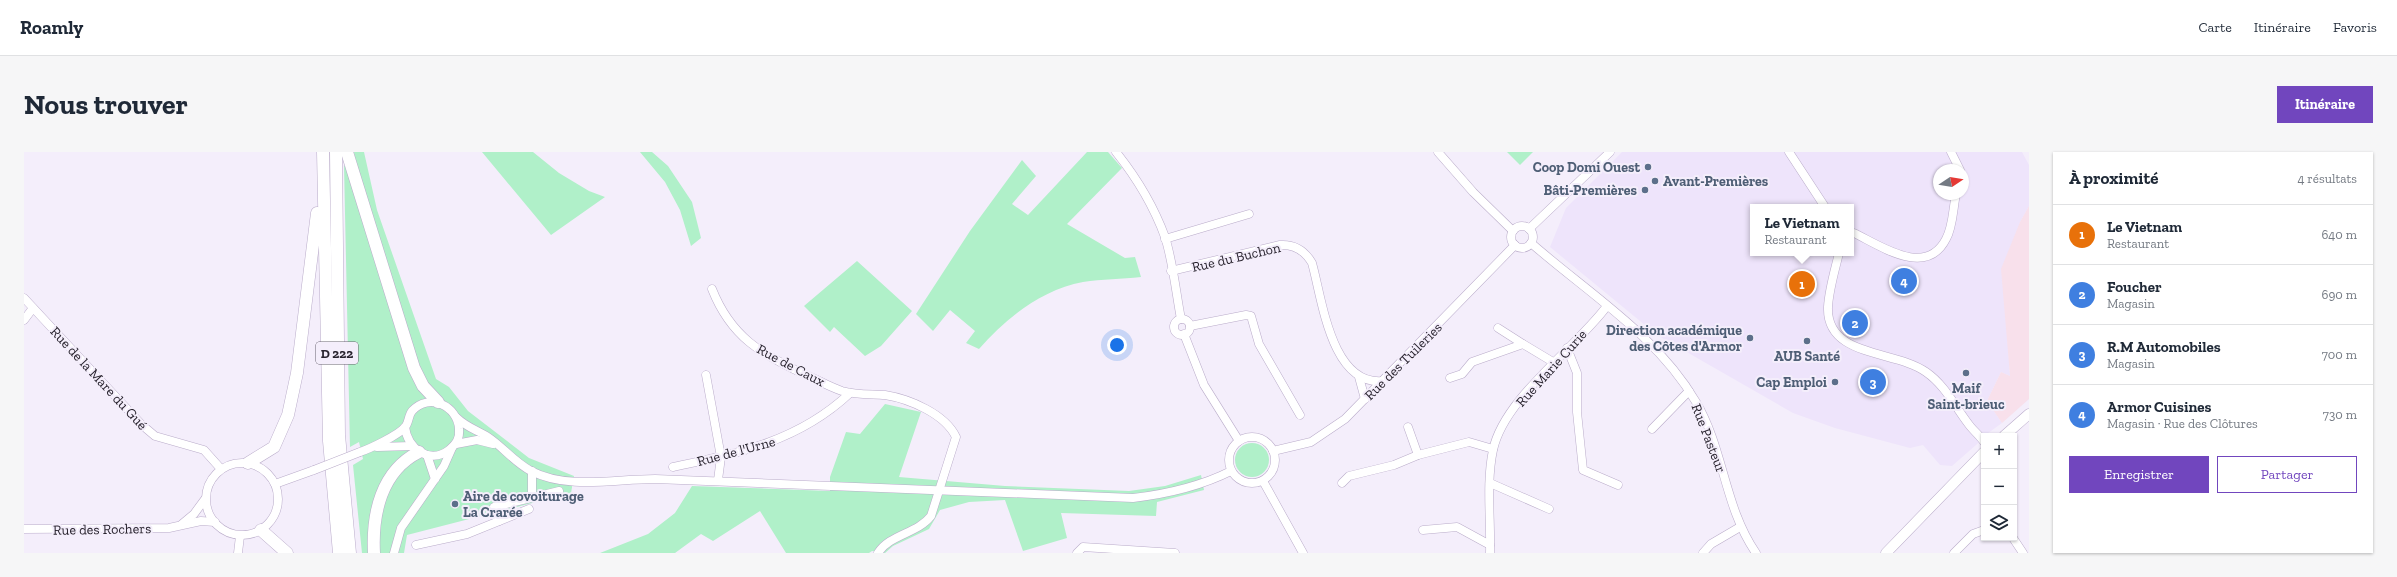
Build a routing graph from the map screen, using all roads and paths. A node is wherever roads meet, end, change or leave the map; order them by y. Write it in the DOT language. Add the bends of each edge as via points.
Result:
graph roads {
  1 [pos="322,152"];
  2 [pos="336,152"];
  3 [pos="347,152"];
  4 [pos="1116,152"];
  5 [pos="1438,152"];
  6 [pos="1610,152"];
  7 [pos="1789,152"];
  8 [pos="1951,152"];
  9 [pos="1957,164"];
  10 [pos="1955,200"];
  11 [pos="1823,204"];
  12 [pos="1249,214"];
  13 [pos="1529,229"];
  14 [pos="1514,231"];
  15 [pos="1854,232"];
  16 [pos="1165,239"];
  17 [pos="1531,243"];
  18 [pos="1515,245"];
  19 [pos="1838,256"];
  20 [pos="1172,271"];
  21 [pos="712,289"];
  22 [pos="24,298"];
  23 [pos="1607,306"];
  24 [pos="33,308"];
  25 [pos="1181,319"];
  26 [pos="24,320"];
  27 [pos="1190,326"];
  28 [pos="1498,328"];
  29 [pos="1184,334"];
  30 [pos="1523,344"];
  31 [pos="1567,348"];
  32 [pos="1553,362"];
  33 [pos="706,375"];
  34 [pos="1359,376"];
  35 [pos="1450,378"];
  36 [pos="1383,381"];
  37 [pos="1689,391"];
  38 [pos="850,393"];
  39 [pos="1365,399"];
  40 [pos="438,402"];
  41 [pos="2029,414"];
  42 [pos="1300,415"];
  43 [pos="457,418"];
  44 [pos="1408,426"];
  45 [pos="406,427"];
  46 [pos="1652,429"];
  47 [pos="2007,433"];
  48 [pos="1981,439"];
  49 [pos="1239,441"];
  50 [pos="494,444"];
  51 [pos="454,446"];
  52 [pos="374,447"];
  53 [pos="1494,449"];
  54 [pos="420,451"];
  55 [pos="1273,451"];
  56 [pos="1418,455"];
  57 [pos="1981,455"];
  58 [pos="721,457"];
  59 [pos="248,463"];
  60 [pos="674,467"];
  61 [pos="221,469"];
  62 [pos="532,471"];
  63 [pos="1231,471"];
  64 [pos="435,479"];
  65 [pos="718,480"];
  66 [pos="1263,481"];
  67 [pos="1342,483"];
  68 [pos="1490,483"];
  69 [pos="275,484"];
  70 [pos="1618,486"];
  71 [pos="941,489"];
  72 [pos="559,491"];
  73 [pos="532,497"];
  74 [pos="206,499"];
  75 [pos="529,509"];
  76 [pos="1549,509"];
  77 [pos="499,521"];
  78 [pos="215,522"];
  79 [pos="179,526"];
  80 [pos="1740,526"];
  81 [pos="24,530"];
  82 [pos="261,530"];
  83 [pos="1423,530"];
  84 [pos="1981,531"];
  85 [pos="240,536"];
  86 [pos="2016,541"];
  87 [pos="416,545"];
  88 [pos="1490,549"];
  89 [pos="238,553"];
  90 [pos="287,553"];
  91 [pos="339,553"];
  92 [pos="350,553"];
  93 [pos="374,553"];
  94 [pos="394,553"];
  95 [pos="878,553"];
  96 [pos="1077,553"];
  97 [pos="1175,553"];
  98 [pos="1303,553"];
  99 [pos="1703,553"];
  100 [pos="1756,553"];
  101 [pos="1886,553"];
  102 [pos="1954,553"];
  103 [pos="2022,553"];
  1 -- 59 [label="highway" via="315,235 291,404 274,447"];
  1 -- 91 [label="highway, D 222" via="329,441"];
  2 -- 92 [label="highway, D 222" via="339,435"];
  3 -- 40 [label="highway" via="414,368 423,386"];
  4 -- 16 [label="street" via="1148,200"];
  5 -- 14 [label="street" via="1473,192"];
  6 -- 13 [label="street"];
  7 -- 11 [label="street"];
  8 -- 9 [label="street"];
  10 -- 15 [label="street" via="1947,238 1929,255 1921,258 1908,258"];
  12 -- 16 [label="street"];
  13 -- 14 [label="street" via="1519,227"];
  13 -- 17 [label="street" via="1532,234"];
  14 -- 18 [label="street" via="1512,238"];
  16 -- 20 [label="street"];
  17 -- 18 [label="street" via="1523,248"];
  17 -- 23 [label="street, Rue Pasteur"];
  18 -- 36 [label="street, Rue des Tuileries"];
  19 -- 48 [label="street" via="1828,308 1830,319 1839,337 1853,348 1910,362 1926,372 1942,386"];
  20 -- 25 [label="street"];
  20 -- 34 [label="street, Rue du Buchon" via="1280,245 1296,248 1312,263 1330,339"];
  21 -- 38 [label="street, Rue de Caux" via="731,325 768,356"];
  22 -- 24 [label="street, Rue de la Mare du Gué"];
  23 -- 31 [label="street, Rue Marie Curie"];
  23 -- 37 [label="street, Rue Pasteur" via="1628,322 1658,352"];
  24 -- 26 [label="street"];
  24 -- 61 [label="street, Rue de la Mare du Gué" via="142,425 155,436 204,450"];
  25 -- 27 [label="street" via="1187,321"];
  25 -- 29 [label="street" via="1176,321 1174,328"];
  27 -- 29 [label="street"];
  27 -- 42 [label="street" via="1251,316 1262,351"];
  28 -- 30 [label="street"];
  29 -- 49 [label="street" via="1204,385"];
  30 -- 32 [label="street"];
  30 -- 35 [label="street" via="1472,362 1462,374"];
  31 -- 32 [label="street, Rue Marie Curie"];
  31 -- 70 [label="street" via="1577,373 1577,412 1583,470"];
  32 -- 53 [label="street, Rue Marie Curie" via="1516,407 1498,435"];
  33 -- 58 [label="street"];
  34 -- 36 [label="street" via="1371,382"];
  34 -- 39 [label="street, Rue du Buchon"];
  36 -- 39 [label="street, Rue des Tuileries"];
  37 -- 46 [label="street"];
  37 -- 80 [label="street, Rue Pasteur" via="1708,428 1731,506"];
  38 -- 58 [label="street, Rue de l'Urne" via="838,404 792,433 758,448"];
  38 -- 71 [label="street" via="886,396 912,403 927,410 952,428 956,437"];
  39 -- 55 [label="street, Rue des Tuileries" via="1345,419 1320,438 1302,446"];
  40 -- 43 [label="street" via="450,409"];
  40 -- 45 [label="street" via="420,405 410,414"];
  41 -- 47 [label="main road"];
  43 -- 50 [label="street" via="489,438"];
  43 -- 51 [label="street" via="459,431"];
  44 -- 56 [label="street"];
  45 -- 52 [label="street"];
  45 -- 54 [label="street" via="406,436"];
  49 -- 55 [label="street" via="1255,437 1269,444"];
  49 -- 63 [label="street" via="1229,454"];
  50 -- 51 [label="street" via="477,440"];
  50 -- 62 [label="street"];
  51 -- 54 [label="street" via="438,455"];
  51 -- 64 [label="street"];
  52 -- 54 [label="street"];
  52 -- 69 [label="street, bridge"];
  53 -- 56 [label="street" via="1469,442"];
  53 -- 68 [label="street, Rue Marie Curie"];
  54 -- 64 [label="street"];
  54 -- 93 [label="highway" via="398,467 385,485 376,514"];
  55 -- 66 [label="street" via="1274,468"];
  56 -- 67 [label="street" via="1394,465 1349,476"];
  57 -- 101 [label="main road"];
  58 -- 60 [label="street, Rue de l'Urne"];
  58 -- 65 [label="street"];
  59 -- 61 [label="street" via="234,464"];
  59 -- 69 [label="street" via="265,470"];
  61 -- 74 [label="street" via="210,482"];
  62 -- 65 [label="street" via="551,478 578,482 625,479"];
  62 -- 73 [label="street"];
  63 -- 66 [label="street" via="1245,482"];
  63 -- 71 [label="street" via="1159,495 1133,498"];
  64 -- 94 [label="street" via="401,528"];
  65 -- 71 [label="street"];
  66 -- 98 [label="street"];
  68 -- 76 [label="street"];
  68 -- 88 [label="street, Rue Marie Curie"];
  69 -- 82 [label="street" via="278,494 277,510 271,521"];
  71 -- 95 [label="street" via="931,516 924,526 886,544"];
  72 -- 73 [label="street"];
  73 -- 77 [label="street" via="494,506"];
  74 -- 78 [label="street" via="208,512"];
  74 -- 79 [label="street" via="194,514"];
  75 -- 77 [label="street"];
  77 -- 87 [label="street" via="467,534"];
  78 -- 79 [label="street, Rue des Rochers" via="201,521"];
  78 -- 85 [label="street" via="227,532"];
  79 -- 81 [label="street, Rue des Rochers"];
  80 -- 99 [label="street" via="1711,544"];
  80 -- 100 [label="street, Rue Pasteur"];
  82 -- 85 [label="street"];
  82 -- 90 [label="highway"];
  83 -- 88 [label="street" via="1457,527"];
  84 -- 102 [label="street" via="1973,534"];
  85 -- 89 [label="street"];
  86 -- 103 [label="street"];
  96 -- 97 [label="street" via="1083,548"];
}
